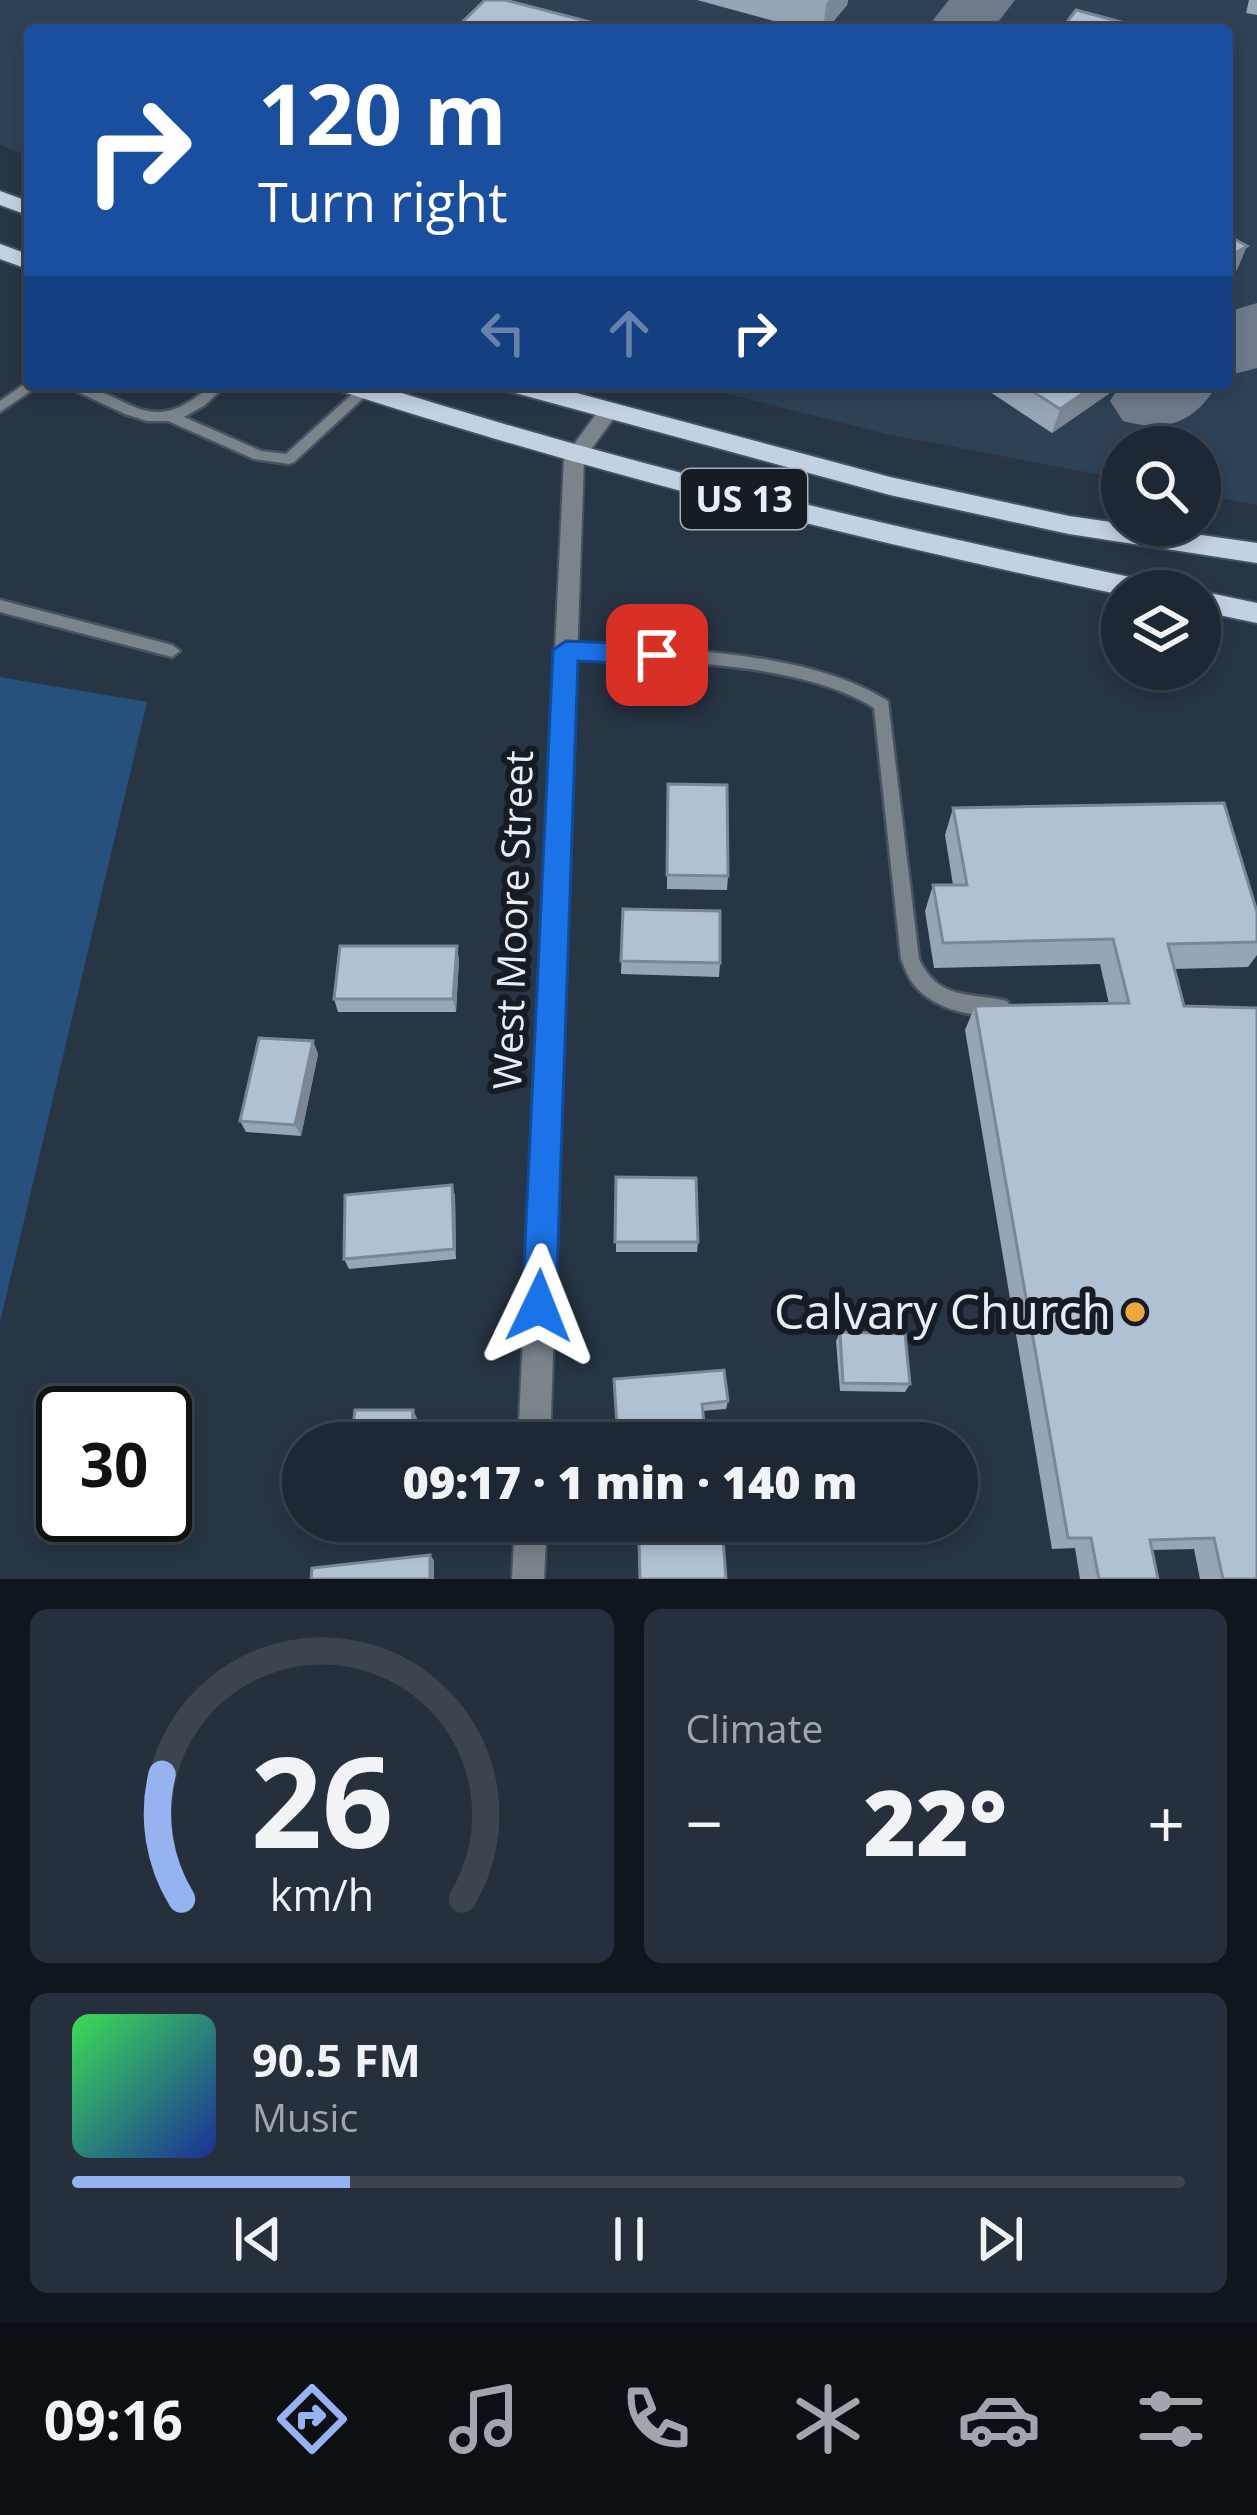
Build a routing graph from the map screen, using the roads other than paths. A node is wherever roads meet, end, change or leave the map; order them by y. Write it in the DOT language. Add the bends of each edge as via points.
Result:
graph roads {
  1 [pos="25,390"];
  2 [pos="82,390"];
  3 [pos="214,390"];
  4 [pos="353,390"];
  5 [pos="365,390"];
  6 [pos="534,390"];
  7 [pos="0,407"];
  8 [pos="609,411"];
  9 [pos="171,418"];
  10 [pos="574,458"];
  11 [pos="1257,553"];
  12 [pos="1101,581"];
  13 [pos="1221,605"];
  14 [pos="0,607"];
  15 [pos="1257,613"];
  16 [pos="566,650"];
  17 [pos="172,651"];
  18 [pos="1027,1007"];
  19 [pos="535,1422"];
  20 [pos="530,1542"];
  21 [pos="529,1579"];
  1 -- 7 [label="lane"];
  2 -- 9 [label="lane" via="154,420"];
  3 -- 9 [label="lane" via="198,408"];
  4 -- 9 [label="lane" via="289,459 259,456"];
  5 -- 10 [label="main road, US 13"];
  6 -- 8 [label="main road, US 13"];
  8 -- 10 [label="street"];
  8 -- 11 [label="main road, US 13" via="913,491"];
  10 -- 12 [label="main road, US 13"];
  10 -- 16 [label="street, West Moore Street"];
  13 -- 15 [label="main road"];
  14 -- 17 [label="lane"];
  16 -- 18 [label="lane" via="657,655 867,690 882,705 917,981 943,998"];
  16 -- 19 [label="street, West Moore Street"];
  20 -- 21 [label="street"];
}
